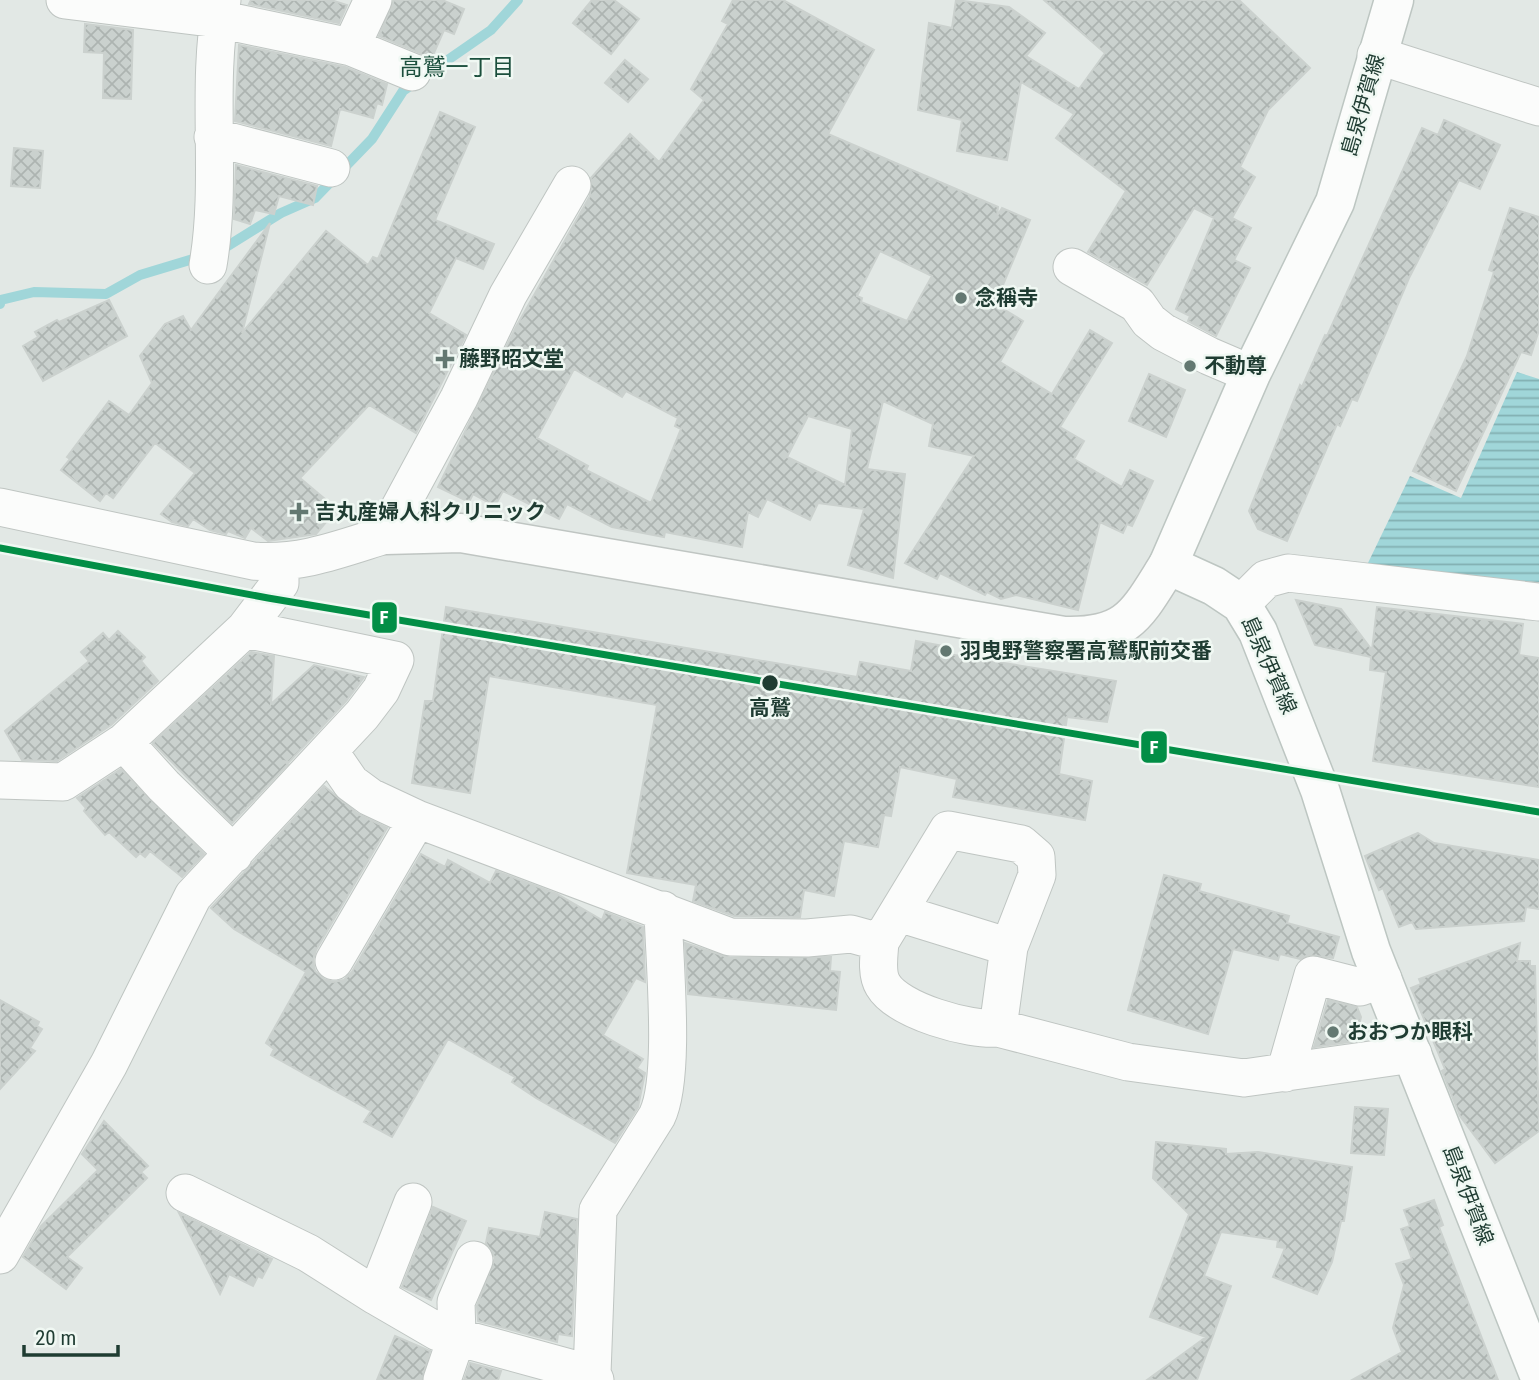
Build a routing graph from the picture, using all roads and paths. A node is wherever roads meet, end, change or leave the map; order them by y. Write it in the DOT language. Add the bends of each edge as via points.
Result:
graph roads {
  1 [pos="65,0"];
  2 [pos="373,0"];
  3 [pos="1394,0"];
  4 [pos="220,10"];
  5 [pos="351,47"];
  6 [pos="1376,55"];
  7 [pos="412,72"];
  8 [pos="1539,107"];
  9 [pos="214,137"];
  10 [pos="331,168"];
  11 [pos="572,185"];
  12 [pos="208,265"];
  13 [pos="1072,267"];
  14 [pos="1251,373"];
  15 [pos="0,507"];
  16 [pos="385,536"];
  17 [pos="281,564"];
  18 [pos="1168,565"];
  19 [pos="1539,602"];
  20 [pos="1241,604"];
  21 [pos="245,629"];
  22 [pos="124,741"];
  23 [pos="329,751"];
  24 [pos="0,780"];
  25 [pos="416,819"];
  26 [pos="234,854"];
  27 [pos="663,910"];
  28 [pos="890,927"];
  29 [pos="1009,947"];
  30 [pos="334,961"];
  31 [pos="1383,979"];
  32 [pos="998,1028"];
  33 [pos="1413,1054"];
  34 [pos="1285,1073"];
  35 [pos="185,1194"];
  36 [pos="413,1202"];
  37 [pos="0,1255"];
  38 [pos="474,1260"];
  39 [pos="376,1296"];
  40 [pos="457,1336"];
  41 [pos="1539,1375"];
  42 [pos="594,1377"];
  43 [pos="442,1380"];
  1 -- 4 [label="street"];
  2 -- 5 [label="street"];
  3 -- 6 [label="main road, 島泉伊賀線"];
  4 -- 5 [label="street"];
  4 -- 9 [label="street"];
  5 -- 7 [label="street"];
  6 -- 8 [label="street"];
  6 -- 14 [label="main road, 島泉伊賀線" via="1335,202"];
  9 -- 10 [label="street"];
  9 -- 12 [label="street" via="213,236"];
  11 -- 16 [label="street" via="508,295 464,389"];
  13 -- 14 [label="street" via="1137,304 1163,332"];
  14 -- 18 [label="main road, 島泉伊賀線"];
  15 -- 17 [label="street"];
  16 -- 17 [label="street"];
  16 -- 18 [label="main road" via="461,533 1093,637 1115,631 1140,610"];
  17 -- 21 [label="street" via="280,583"];
  18 -- 20 [label="main road, 島泉伊賀線"];
  19 -- 20 [label="street" via="1288,573 1266,579"];
  20 -- 31 [label="main road, 島泉伊賀線" via="1258,632 1292,716"];
  21 -- 22 [label="street"];
  21 -- 23 [label="street" via="395,660 381,690"];
  22 -- 24 [label="street" via="64,782"];
  22 -- 26 [label="street"];
  23 -- 25 [label="street" via="351,783"];
  23 -- 26 [label="street"];
  25 -- 27 [label="street"];
  25 -- 30 [label="street"];
  26 -- 37 [label="street" via="193,896 109,1064"];
  27 -- 28 [label="street" via="730,937 807,938"];
  27 -- 42 [label="street" via="664,1095 649,1133 598,1210"];
  28 -- 29 [label="street"];
  28 -- 29 [label="street" via="948,831 1021,844 1036,857 1037,875"];
  28 -- 32 [label="street" via="878,960 882,984 902,1005 982,1029"];
  29 -- 32 [label="street"];
  31 -- 33 [label="main road, 島泉伊賀線"];
  31 -- 34 [label="street" via="1360,987 1313,975"];
  32 -- 34 [label="street" via="1128,1062 1244,1078"];
  33 -- 34 [label="street"];
  33 -- 41 [label="main road, 島泉伊賀線"];
  35 -- 39 [label="street" via="308,1253"];
  36 -- 39 [label="street"];
  38 -- 40 [label="street" via="456,1302"];
  39 -- 40 [label="street" via="438,1332"];
  40 -- 42 [label="street"];
  40 -- 43 [label="street"];
}
